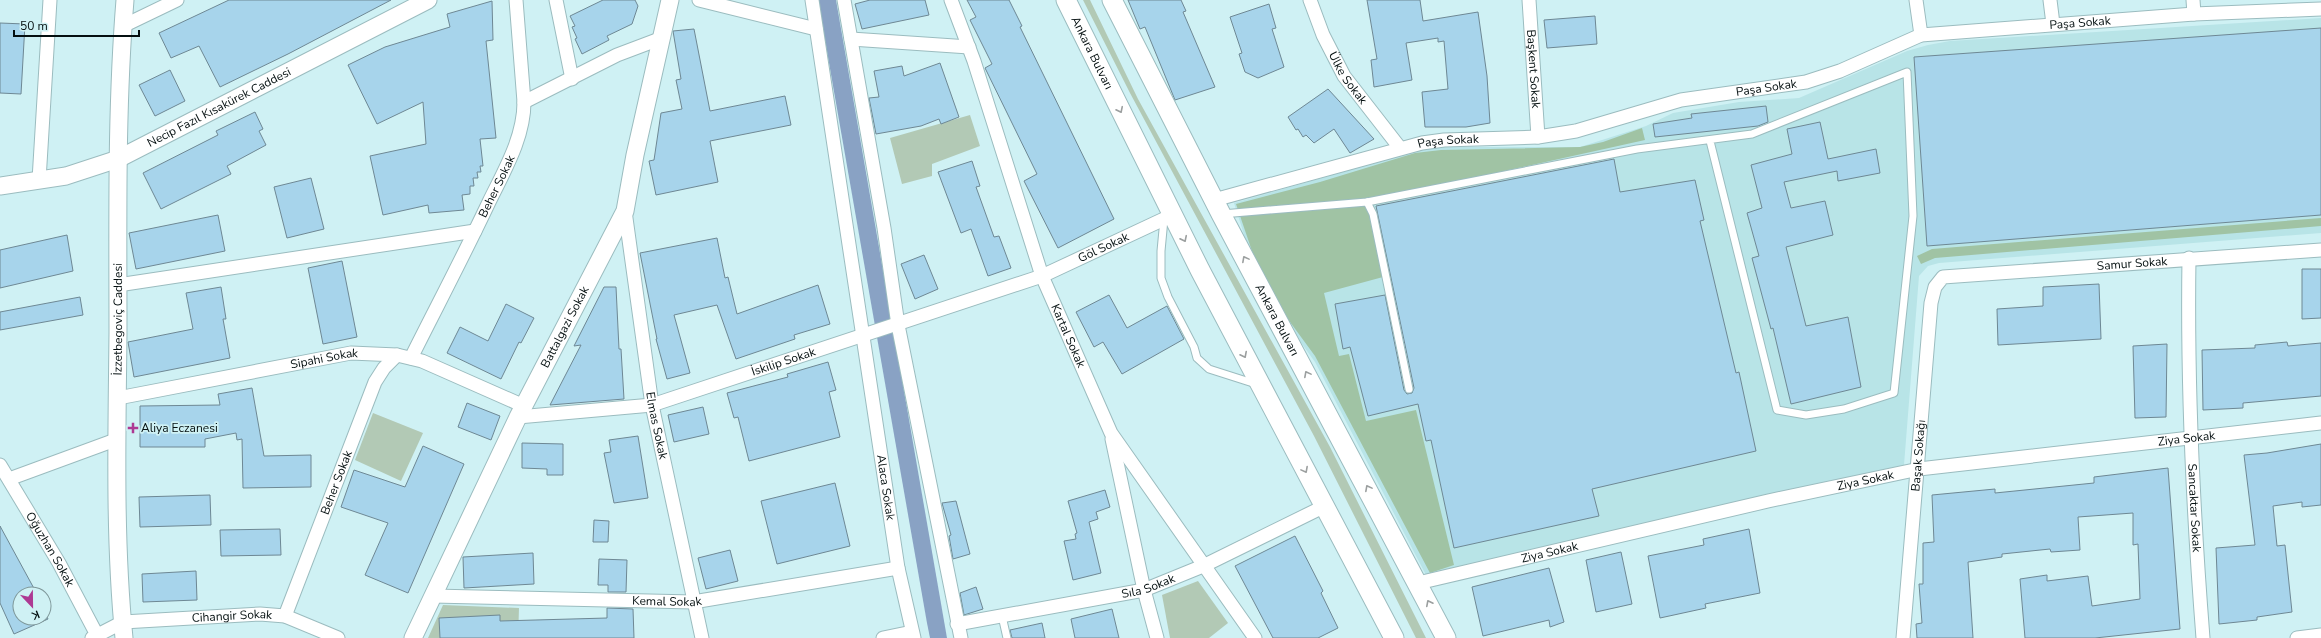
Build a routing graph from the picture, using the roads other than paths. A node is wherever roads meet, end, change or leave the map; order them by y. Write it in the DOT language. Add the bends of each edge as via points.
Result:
graph roads {
  1 [pos="50,0"];
  2 [pos="125,0"];
  3 [pos="177,0"];
  4 [pos="428,0"];
  5 [pos="516,0"];
  6 [pos="556,0"];
  7 [pos="670,0"];
  8 [pos="699,0"];
  9 [pos="812,0"];
  10 [pos="844,0"];
  11 [pos="951,0"];
  12 [pos="1066,0"];
  13 [pos="1112,0"];
  14 [pos="1310,0"];
  15 [pos="1528,0"];
  16 [pos="1916,0"];
  17 [pos="2050,0"];
  18 [pos="2194,0"];
  19 [pos="2321,9"];
  20 [pos="2194,14"];
  21 [pos="2053,24"];
  22 [pos="123,26"];
  23 [pos="816,29"];
  24 [pos="1921,35"];
  25 [pos="662,38"];
  26 [pos="851,39"];
  27 [pos="969,47"];
  28 [pos="572,78"];
  29 [pos="524,102"];
  30 [pos="1538,137"];
  31 [pos="1710,141"];
  32 [pos="1400,148"];
  33 [pos="118,159"];
  34 [pos="39,180"];
  35 [pos="0,186"];
  36 [pos="1366,202"];
  37 [pos="1218,207"];
  38 [pos="625,211"];
  39 [pos="1164,219"];
  40 [pos="475,231"];
  41 [pos="2321,250"];
  42 [pos="2189,258"];
  43 [pos="1042,276"];
  44 [pos="1943,277"];
  45 [pos="118,285"];
  46 [pos="897,325"];
  47 [pos="868,335"];
  48 [pos="397,355"];
  49 [pos="411,358"];
  50 [pos="1259,385"];
  51 [pos="1409,389"];
  52 [pos="118,398"];
  53 [pos="652,405"];
  54 [pos="521,412"];
  55 [pos="2321,423"];
  56 [pos="1110,433"];
  57 [pos="118,439"];
  58 [pos="2190,440"];
  59 [pos="0,465"];
  60 [pos="1918,469"];
  61 [pos="9,479"];
  62 [pos="1325,506"];
  63 [pos="1203,566"];
  64 [pos="898,568"];
  65 [pos="1418,583"];
  66 [pos="1144,590"];
  67 [pos="433,596"];
  68 [pos="693,602"];
  69 [pos="285,616"];
  70 [pos="1002,616"];
  71 [pos="957,624"];
  72 [pos="124,630"];
  73 [pos="913,635"];
  74 [pos="2321,635"];
  75 [pos="94,637"];
  76 [pos="338,638"];
  77 [pos="413,638"];
  78 [pos="702,638"];
  79 [pos="883,638"];
  80 [pos="960,638"];
  81 [pos="1007,638"];
  82 [pos="1157,638"];
  83 [pos="1255,638"];
  84 [pos="1394,638"];
  85 [pos="1446,638"];
  86 [pos="1903,638"];
  87 [pos="2203,638"];
  88 [pos="2297,638"];
  1 -- 34 [label="street"];
  2 -- 22 [label="street, İzzetbegoviç Caddesi"];
  3 -- 22 [label="street"];
  4 -- 33 [label="street, Necip Fazıl Kısakürek Caddesi"];
  5 -- 29 [label="street, Beher Sokak"];
  6 -- 28 [label="street"];
  7 -- 25 [label="street, Battalgazi Sokak"];
  8 -- 23 [label="street"];
  9 -- 23 [label="street, Alaca Sokak"];
  10 -- 26 [label="street"];
  11 -- 27 [label="street, Kartal Sokak"];
  12 -- 50 [label="main road, Ankara Bulvarı, one-way"];
  13 -- 37 [label="main road, Ankara Bulvarı"];
  14 -- 32 [label="street, Ülke Sokak" via="1326,41 1344,76"];
  15 -- 30 [label="street, Başkent Sokak"];
  16 -- 24 [label="street"];
  17 -- 21 [label="street"];
  18 -- 20 [label="street"];
  19 -- 20 [label="street, Paşa Sokak"];
  20 -- 21 [label="street, Paşa Sokak"];
  21 -- 24 [label="street, Paşa Sokak"];
  22 -- 33 [label="street, İzzetbegoviç Caddesi"];
  23 -- 47 [label="street, Alaca Sokak"];
  24 -- 30 [label="street, Paşa Sokak" via="1840,71 1806,82 1681,100 1576,131"];
  25 -- 28 [label="street" via="617,55"];
  25 -- 38 [label="street, Battalgazi Sokak"];
  26 -- 27 [label="street"];
  26 -- 46 [label="street" via="884,228"];
  27 -- 43 [label="street, Kartal Sokak"];
  28 -- 29 [label="street"];
  29 -- 40 [label="street, Beher Sokak" via="524,118 519,136"];
  30 -- 32 [label="street, Paşa Sokak" via="1444,140"];
  31 -- 31 [label="lane" via="1777,410 1806,415 1844,409 1894,393 1913,216 1907,72 1769,129"];
  31 -- 36 [label="lane" via="1637,150"];
  32 -- 37 [label="street, Paşa Sokak"];
  33 -- 34 [label="street, Necip Fazıl Kısakürek Caddesi" via="81,173"];
  33 -- 45 [label="street, İzzetbegoviç Caddesi"];
  34 -- 35 [label="street, Necip Fazıl Kısakürek Caddesi"];
  36 -- 37 [label="lane"];
  36 -- 51 [label="lane" via="1373,214"];
  65 -- 37 [label="main road, Ankara Bulvarı, one-way"];
  38 -- 53 [label="street, Elmas Sokak"];
  38 -- 54 [label="street, Battalgazi Sokak"];
  39 -- 43 [label="street, Göl Sokak"];
  39 -- 50 [label="lane" via="1161,278 1197,358 1209,369"];
  40 -- 45 [label="street"];
  40 -- 49 [label="street, Beher Sokak"];
  41 -- 42 [label="street, Samur Sokak"];
  42 -- 44 [label="street, Samur Sokak"];
  42 -- 58 [label="street, Sancaktar Sokak"];
  43 -- 46 [label="street, İskilip Sokak"];
  43 -- 56 [label="street, Kartal Sokak"];
  44 -- 60 [label="street, Başak Sokağı" via="1935,287 1931,303"];
  45 -- 52 [label="street, İzzetbegoviç Caddesi"];
  46 -- 47 [label="street, İskilip Sokak"];
  46 -- 71 [label="street"];
  47 -- 53 [label="street, İskilip Sokak"];
  47 -- 64 [label="street, Alaca Sokak"];
  48 -- 49 [label="street, Sipahi Sokak"];
  48 -- 52 [label="street, Sipahi Sokak" via="351,353"];
  48 -- 69 [label="street, Beher Sokak" via="375,382"];
  49 -- 54 [label="street, Sipahi Sokak" via="422,361"];
  50 -- 62 [label="main road, Ankara Bulvarı, one-way"];
  52 -- 57 [label="street, İzzetbegoviç Caddesi"];
  53 -- 54 [label="street, İskilip Sokak"];
  53 -- 68 [label="street, Elmas Sokak"];
  54 -- 67 [label="street, Battalgazi Sokak"];
  55 -- 58 [label="street, Ziya Sokak"];
  56 -- 63 [label="street, Kartal Sokak"];
  56 -- 66 [label="street"];
  57 -- 61 [label="street"];
  57 -- 72 [label="street, İzzetbegoviç Caddesi" via="118,535"];
  58 -- 60 [label="street, Ziya Sokak"];
  58 -- 87 [label="street, Sancaktar Sokak"];
  59 -- 61 [label="street, Oğuzhan Sokak"];
  60 -- 65 [label="street, Ziya Sokak" via="1768,501"];
  60 -- 86 [label="street, Başak Sokağı"];
  61 -- 75 [label="street, Oğuzhan Sokak" via="59,563"];
  62 -- 63 [label="street, Sıla Sokak"];
  62 -- 84 [label="main road, Ankara Bulvarı"];
  63 -- 66 [label="street, Sıla Sokak"];
  63 -- 83 [label="street, Kartal Sokak"];
  64 -- 68 [label="street, Kemal Sokak"];
  64 -- 73 [label="street, Alaca Sokak"];
  85 -- 65 [label="main road, Ankara Bulvarı, one-way"];
  66 -- 70 [label="street, Sıla Sokak"];
  66 -- 82 [label="street"];
  67 -- 68 [label="street, Kemal Sokak"];
  67 -- 77 [label="street, Battalgazi Sokak"];
  68 -- 78 [label="street, Elmas Sokak"];
  69 -- 72 [label="street, Cihangir Sokak" via="260,614"];
  69 -- 76 [label="street, Cihangir Sokak"];
  70 -- 71 [label="street, Sıla Sokak"];
  70 -- 81 [label="lane"];
  71 -- 80 [label="street"];
  72 -- 75 [label="street"];
  73 -- 79 [label="street"];
  74 -- 88 [label="street"];
}
